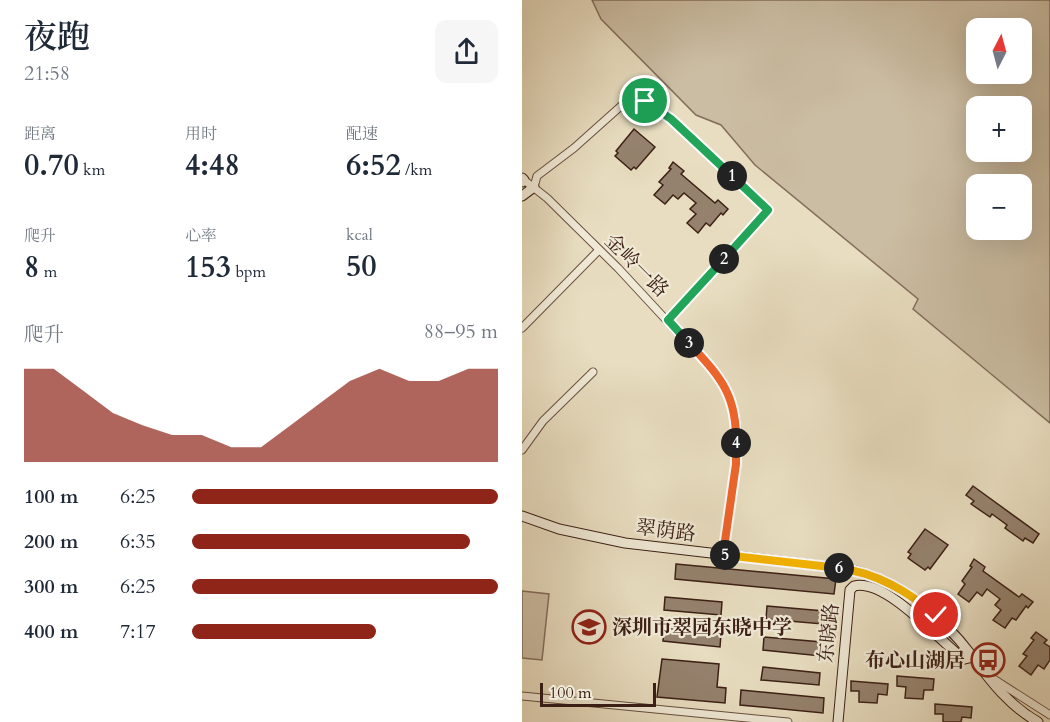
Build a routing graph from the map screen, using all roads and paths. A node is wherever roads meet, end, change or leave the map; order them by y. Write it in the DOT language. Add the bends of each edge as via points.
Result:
graph roads {
  1 [pos="537,176"];
  2 [pos="523,180"];
  3 [pos="534,186"];
  4 [pos="522,196"];
  5 [pos="599,250"];
  6 [pos="668,320"];
  7 [pos="522,328"];
  8 [pos="593,372"];
  9 [pos="522,450"];
  10 [pos="522,516"];
  11 [pos="723,555"];
  12 [pos="973,657"];
  13 [pos="984,673"];
  14 [pos="522,696"];
  15 [pos="1050,715"];
  16 [pos="788,722"];
  17 [pos="838,722"];
  18 [pos="1038,722"];
  1 -- 2 [label="street"];
  1 -- 3 [label="street"];
  1 -- 6 [label="street" via="621,106 634,100 645,101 671,119 768,210"];
  2 -- 3 [label="street, 金岭一路"];
  3 -- 4 [label="street"];
  3 -- 5 [label="street, 金岭一路"];
  5 -- 6 [label="street, 金岭一路"];
  5 -- 7 [label="street"];
  6 -- 11 [label="street, 金岭一路" via="721,379 736,416 736,464"];
  8 -- 9 [label="street" via="543,422"];
  10 -- 11 [label="street, 翠荫路" via="559,529 625,543"];
  11 -- 12 [label="street, 翠荫路" via="847,569 882,580 903,590 936,615"];
  12 -- 13 [label="street, 翠荫路"];
  12 -- 17 [label="street, 东晓路" via="960,656 890,597 854,586 850,590"];
  13 -- 15 [label="street"];
  13 -- 18 [label="street, 翠荫路" via="999,692"];
  14 -- 16 [label="street"];
}
